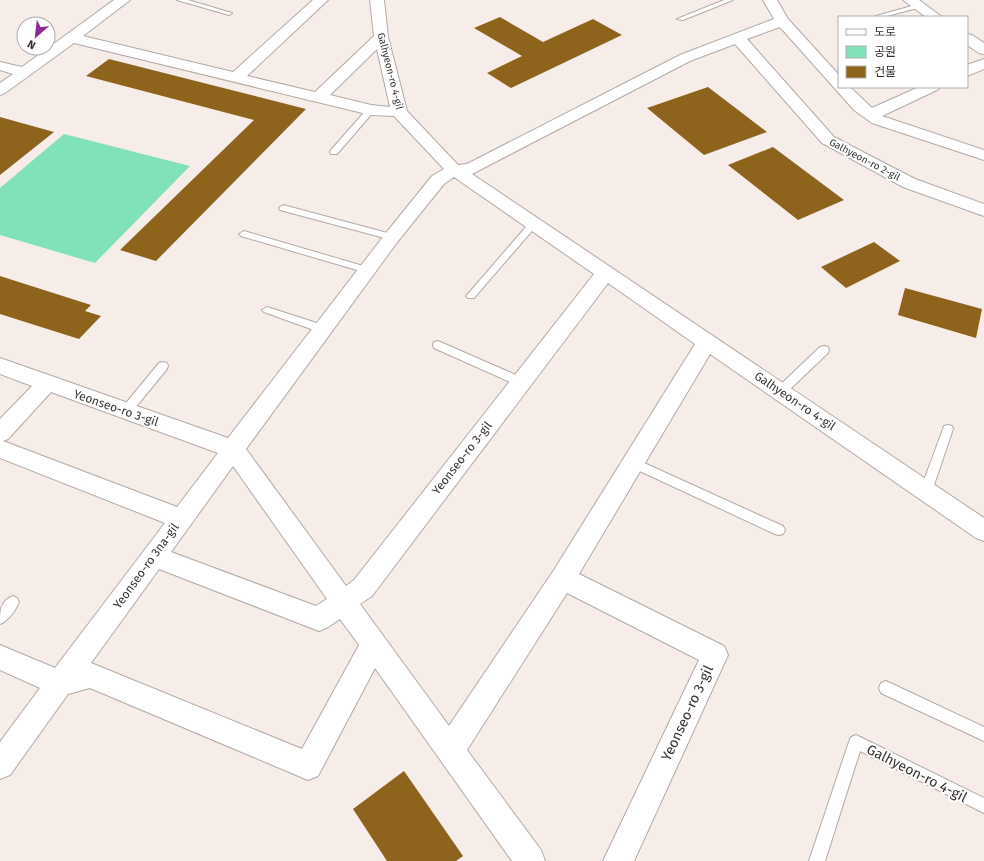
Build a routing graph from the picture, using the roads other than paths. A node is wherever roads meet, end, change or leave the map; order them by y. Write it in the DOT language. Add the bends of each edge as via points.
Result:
graph roads {
  1 [pos="123,0"];
  2 [pos="180,0"];
  3 [pos="322,0"];
  4 [pos="377,0"];
  5 [pos="730,0"];
  6 [pos="770,0"];
  7 [pos="914,3"];
  8 [pos="229,13"];
  9 [pos="879,16"];
  10 [pos="934,16"];
  11 [pos="681,19"];
  12 [pos="782,21"];
  13 [pos="381,37"];
  14 [pos="72,38"];
  15 [pos="738,38"];
  16 [pos="968,39"];
  17 [pos="984,50"];
  18 [pos="984,63"];
  19 [pos="0,66"];
  20 [pos="968,71"];
  21 [pos="24,72"];
  22 [pos="237,78"];
  23 [pos="838,83"];
  24 [pos="842,88"];
  25 [pos="930,88"];
  26 [pos="0,90"];
  27 [pos="318,97"];
  28 [pos="371,110"];
  29 [pos="399,112"];
  30 [pos="871,115"];
  31 [pos="334,152"];
  32 [pos="984,155"];
  33 [pos="461,174"];
  34 [pos="283,208"];
  35 [pos="984,210"];
  36 [pos="534,223"];
  37 [pos="244,234"];
  38 [pos="392,237"];
  39 [pos="367,270"];
  40 [pos="605,273"];
  41 [pos="471,296"];
  42 [pos="267,310"];
  43 [pos="322,329"];
  44 [pos="707,342"];
  45 [pos="438,345"];
  46 [pos="824,350"];
  47 [pos="0,366"];
  48 [pos="163,366"];
  49 [pos="521,382"];
  50 [pos="47,383"];
  51 [pos="780,391"];
  52 [pos="126,411"];
  53 [pos="948,429"];
  54 [pos="0,432"];
  55 [pos="0,449"];
  56 [pos="233,449"];
  57 [pos="633,463"];
  58 [pos="926,491"];
  59 [pos="182,519"];
  60 [pos="779,530"];
  61 [pos="984,531"];
  62 [pos="153,556"];
  63 [pos="563,578"];
  64 [pos="13,602"];
  65 [pos="343,602"];
  66 [pos="0,618"];
  67 [pos="374,644"];
  68 [pos="0,657"];
  69 [pos="60,684"];
  70 [pos="886,688"];
  71 [pos="984,734"];
  72 [pos="450,750"];
  73 [pos="0,765"];
  74 [pos="984,806"];
  75 [pos="530,861"];
  76 [pos="618,861"];
  77 [pos="817,861"];
  1 -- 14 [label="street"];
  2 -- 8 [label="lane"];
  3 -- 22 [label="street"];
  4 -- 13 [label="street, Galhyeon-ro 4-gil"];
  5 -- 11 [label="lane"];
  6 -- 12 [label="street"];
  7 -- 9 [label="lane"];
  7 -- 10 [label="street"];
  12 -- 15 [label="street"];
  12 -- 23 [label="street"];
  13 -- 27 [label="street"];
  13 -- 29 [label="street, Galhyeon-ro 4-gil"];
  14 -- 21 [label="street"];
  14 -- 22 [label="street"];
  15 -- 33 [label="street" via="686,58"];
  15 -- 35 [label="street, Galhyeon-ro 2-gil" via="828,140 909,183"];
  16 -- 17 [label="street"];
  18 -- 20 [label="street"];
  19 -- 21 [label="street"];
  21 -- 26 [label="street"];
  22 -- 27 [label="street"];
  24 -- 30 [label="street"];
  25 -- 30 [label="street"];
  27 -- 28 [label="street"];
  28 -- 29 [label="street"];
  28 -- 31 [label="lane"];
  29 -- 33 [label="street, Galhyeon-ro 4-gil"];
  30 -- 32 [label="street" via="878,120"];
  33 -- 36 [label="street, Galhyeon-ro 4-gil"];
  33 -- 38 [label="street" via="438,180"];
  34 -- 38 [label="lane"];
  36 -- 40 [label="street, Galhyeon-ro 4-gil"];
  36 -- 41 [label="lane"];
  37 -- 39 [label="lane"];
  38 -- 39 [label="street"];
  39 -- 43 [label="street"];
  40 -- 44 [label="street, Galhyeon-ro 4-gil"];
  40 -- 49 [label="street"];
  42 -- 43 [label="lane"];
  43 -- 56 [label="street"];
  44 -- 51 [label="street, Galhyeon-ro 4-gil"];
  44 -- 57 [label="street"];
  45 -- 49 [label="lane"];
  46 -- 51 [label="lane"];
  47 -- 50 [label="street, Yeonseo-ro 3-gil"];
  48 -- 52 [label="lane"];
  49 -- 65 [label="street, Yeonseo-ro 3-gil" via="363,588"];
  50 -- 52 [label="street, Yeonseo-ro 3-gil"];
  50 -- 54 [label="street"];
  51 -- 58 [label="street, Galhyeon-ro 4-gil"];
  52 -- 56 [label="street, Yeonseo-ro 3-gil"];
  53 -- 58 [label="lane"];
  55 -- 59 [label="street"];
  56 -- 59 [label="street, Yeonseo-ro 3na-gil"];
  56 -- 65 [label="street"];
  57 -- 60 [label="lane"];
  57 -- 63 [label="street"];
  58 -- 61 [label="street, Galhyeon-ro 4-gil"];
  59 -- 62 [label="street, Yeonseo-ro 3na-gil"];
  62 -- 65 [label="street, Yeonseo-ro 3-gil" via="318,618"];
  62 -- 69 [label="street, Yeonseo-ro 3na-gil"];
  63 -- 72 [label="street"];
  63 -- 76 [label="street, Yeonseo-ro 3-gil" via="715,655"];
  64 -- 66 [label="lane"];
  65 -- 67 [label="street"];
  67 -- 69 [label="street" via="308,766 90,675"];
  67 -- 72 [label="street"];
  68 -- 69 [label="street"];
  69 -- 73 [label="street, Yeonseo-ro 3na-gil"];
  70 -- 71 [label="lane"];
  72 -- 75 [label="street"];
  74 -- 77 [label="lane, Galhyeon-ro 4-gil" via="856,742"];
}
